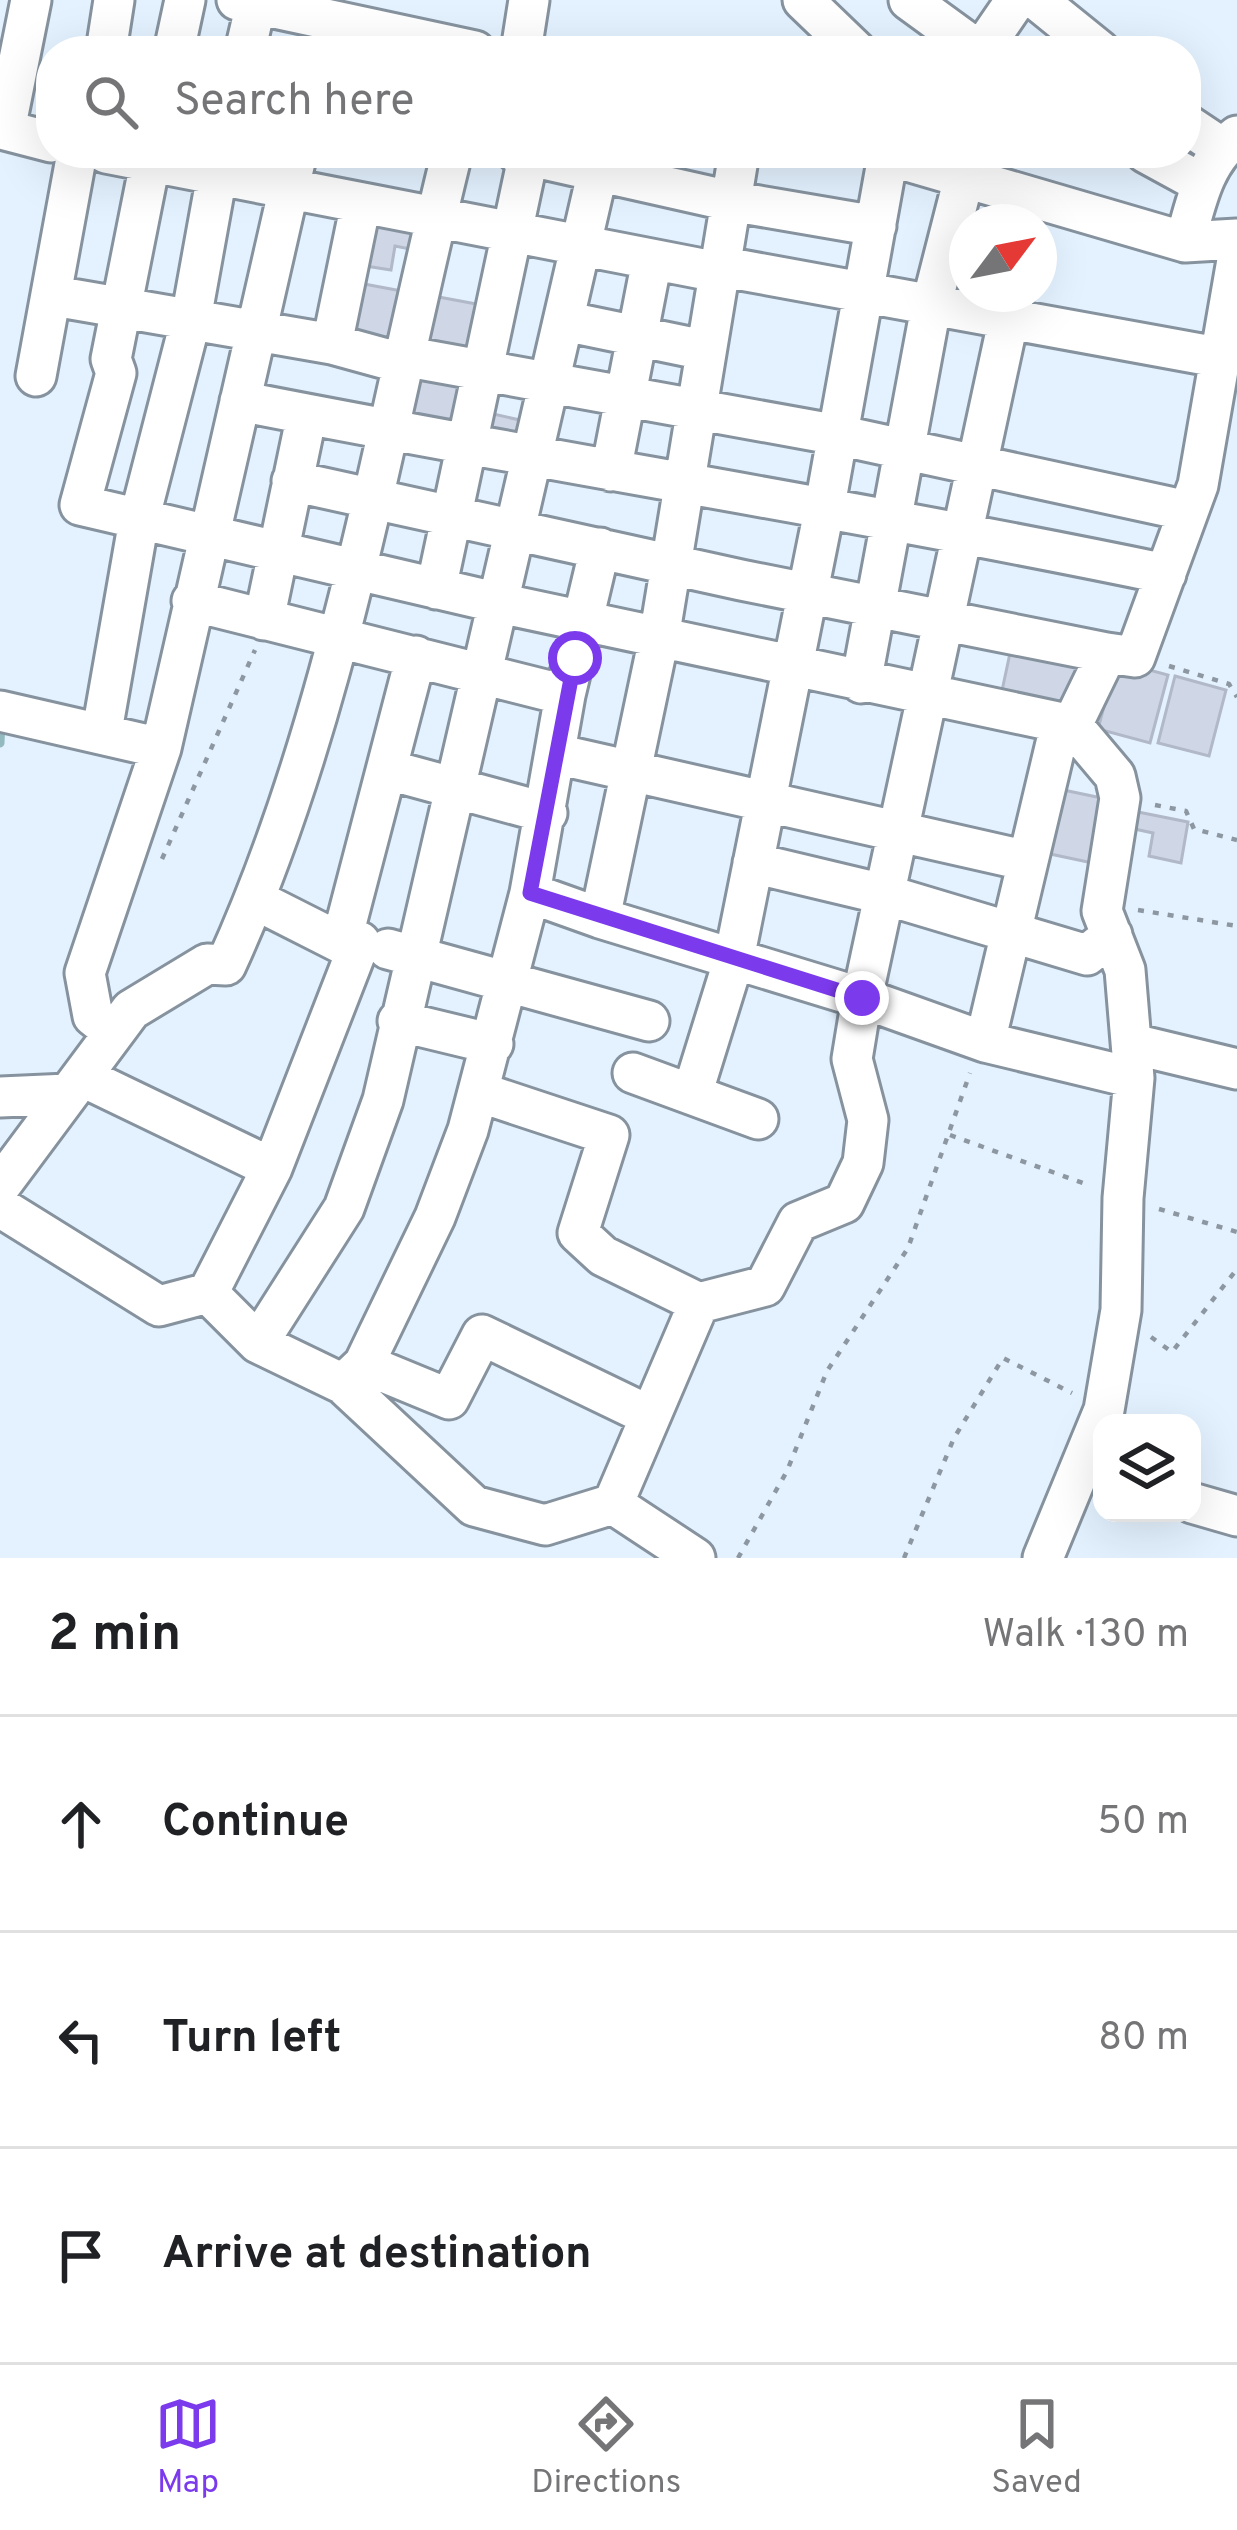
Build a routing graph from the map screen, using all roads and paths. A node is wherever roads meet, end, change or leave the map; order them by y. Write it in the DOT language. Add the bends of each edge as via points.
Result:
graph roads {
  1 [pos="32,0"];
  2 [pos="114,0"];
  3 [pos="185,0"];
  4 [pos="529,0"];
  5 [pos="803,0"];
  6 [pos="909,0"];
  7 [pos="1016,0"];
  8 [pos="1036,0"];
  9 [pos="247,2"];
  10 [pos="344,24"];
  11 [pos="108,36"];
  12 [pos="178,36"];
  13 [pos="245,36"];
  14 [pos="403,36"];
  15 [pos="523,36"];
  16 [pos="840,36"];
  17 [pos="959,36"];
  18 [pos="991,36"];
  19 [pos="1081,36"];
  20 [pos="35,60"];
  21 [pos="1201,130"];
  22 [pos="36,138"];
  23 [pos="1229,142"];
  24 [pos="75,168"];
  25 [pos="149,168"];
  26 [pos="218,168"];
  27 [pos="261,168"];
  28 [pos="448,168"];
  29 [pos="523,168"];
  30 [pos="598,168"];
  31 [pos="623,168"];
  32 [pos="737,168"];
  33 [pos="898,168"];
  34 [pos="934,168"];
  35 [pos="1174,168"];
  36 [pos="292,171"];
  37 [pos="964,178"];
  38 [pos="1201,183"];
  39 [pos="730,201"];
  40 [pos="361,203"];
  41 [pos="1018,204"];
  42 [pos="1057,216"];
  43 [pos="435,220"];
  44 [pos="876,226"];
  45 [pos="512,233"];
  46 [pos="1237,239"];
  47 [pos="1185,242"];
  48 [pos="580,247"];
  49 [pos="652,260"];
  50 [pos="1237,260"];
  51 [pos="718,269"];
  52 [pos="866,292"];
  53 [pos="54,296"];
  54 [pos="931,307"];
  55 [pos="949,307"];
  56 [pos="124,308"];
  57 [pos="1010,312"];
  58 [pos="1028,312"];
  59 [pos="191,319"];
  60 [pos="563,321"];
  61 [pos="257,330"];
  62 [pos="638,337"];
  63 [pos="332,344"];
  64 [pos="704,350"];
  65 [pos="1217,357"];
  66 [pos="402,359"];
  67 [pos="484,368"];
  68 [pos="36,376"];
  69 [pos="549,383"];
  70 [pos="626,398"];
  71 [pos="240,401"];
  72 [pos="696,409"];
  73 [pos="307,414"];
  74 [pos="1222,419"];
  75 [pos="386,430"];
  76 [pos="838,435"];
  77 [pos="467,446"];
  78 [pos="906,453"];
  79 [pos="532,460"];
  80 [pos="976,465"];
  81 [pos="611,471"];
  82 [pos="292,481"];
  83 [pos="686,483"];
  84 [pos="370,496"];
  85 [pos="824,511"];
  86 [pos="1188,511"];
  87 [pos="452,515"];
  88 [pos="140,520"];
  89 [pos="895,522"];
  90 [pos="515,531"];
  91 [pos="961,532"];
  92 [pos="207,536"];
  93 [pos="601,548"];
  94 [pos="278,553"];
  95 [pos="671,563"];
  96 [pos="351,570"];
  97 [pos="1166,574"];
  98 [pos="436,589"];
  99 [pos="804,592"];
  100 [pos="192,601"];
  101 [pos="499,603"];
  102 [pos="878,607"];
  103 [pos="941,619"];
  104 [pos="264,620"];
  105 [pos="584,620"];
  106 [pos="334,638"];
  107 [pos="658,638"];
  108 [pos="1121,654"];
  109 [pos="416,656"];
  110 [pos="793,668"];
  111 [pos="481,671"];
  112 [pos="861,683"];
  113 [pos="566,695"];
  114 [pos="1237,696"];
  115 [pos="927,698"];
  116 [pos="0,711"];
  117 [pos="1072,725"];
  118 [pos="102,731"];
  119 [pos="160,748"];
  120 [pos="556,754"];
  121 [pos="630,769"];
  122 [pos="388,770"];
  123 [pos="451,789"];
  124 [pos="1120,798"];
  125 [pos="766,799"];
  126 [pos="547,813"];
  127 [pos="897,834"];
  128 [pos="1237,840"];
  129 [pos="122,858"];
  130 [pos="1028,861"];
  131 [pos="753,863"];
  132 [pos="530,893"];
  133 [pos="883,894"];
  134 [pos="256,900"];
  135 [pos="600,918"];
  136 [pos="1107,923"];
  137 [pos="1237,926"];
  138 [pos="1012,930"];
  139 [pos="351,943"];
  140 [pos="412,955"];
  141 [pos="734,959"];
  142 [pos="508,980"];
  143 [pos="862,998"];
  144 [pos="398,1021"];
  145 [pos="649,1021"];
  146 [pos="113,1032"];
  147 [pos="985,1042"];
  148 [pos="493,1044"];
  149 [pos="1134,1061"];
  150 [pos="1237,1070"];
  151 [pos="634,1073"];
  152 [pos="75,1085"];
  153 [pos="693,1091"];
  154 [pos="482,1093"];
  155 [pos="0,1097"];
  156 [pos="758,1119"];
  157 [pos="950,1135"];
  158 [pos="272,1168"];
  159 [pos="0,1186"];
  160 [pos="1123,1198"];
  161 [pos="0,1207"];
  162 [pos="1237,1232"];
  163 [pos="1237,1269"];
  164 [pos="208,1293"];
  165 [pos="699,1303"];
  166 [pos="1120,1316"];
  167 [pos="258,1343"];
  168 [pos="354,1374"];
  169 [pos="1104,1409"];
  170 [pos="650,1416"];
  171 [pos="1092,1473"];
  172 [pos="613,1504"];
  173 [pos="1201,1505"];
  174 [pos="1237,1516"];
  175 [pos="694,1558"];
  176 [pos="738,1558"];
  177 [pos="904,1558"];
  178 [pos="1043,1558"];
  1 -- 20 [label="street"];
  2 -- 11 [label="street"];
  3 -- 12 [label="street"];
  4 -- 15 [label="street"];
  5 -- 16 [label="street"];
  6 -- 17 [label="street"];
  7 -- 18 [label="street"];
  8 -- 19 [label="street"];
  9 -- 10 [label="street"];
  9 -- 13 [label="street"];
  10 -- 14 [label="street"];
  20 -- 22 [label="street" via="5,130"];
  21 -- 23 [label="street"];
  23 -- 38 [label="street"];
  24 -- 53 [label="street"];
  25 -- 56 [label="street"];
  26 -- 59 [label="street"];
  27 -- 36 [label="street"];
  28 -- 43 [label="street"];
  29 -- 45 [label="street"];
  30 -- 48 [label="street"];
  31 -- 39 [label="street"];
  32 -- 39 [label="street"];
  33 -- 44 [label="street"];
  34 -- 37 [label="street"];
  35 -- 38 [label="street"];
  36 -- 40 [label="street"];
  36 -- 61 [label="street"];
  37 -- 41 [label="street"];
  37 -- 54 [label="street"];
  38 -- 47 [label="street"];
  39 -- 44 [label="street"];
  39 -- 51 [label="street"];
  40 -- 43 [label="street"];
  40 -- 63 [label="street"];
  42 -- 47 [label="street"];
  43 -- 45 [label="street"];
  43 -- 66 [label="street"];
  44 -- 52 [label="street"];
  45 -- 48 [label="street"];
  45 -- 67 [label="street"];
  46 -- 47 [label="street"];
  48 -- 49 [label="street"];
  48 -- 60 [label="street"];
  49 -- 51 [label="street"];
  49 -- 62 [label="street"];
  50 -- 65 [label="street"];
  51 -- 52 [label="street"];
  51 -- 64 [label="street"];
  52 -- 54 [label="street"];
  52 -- 76 [label="street"];
  53 -- 56 [label="street"];
  53 -- 68 [label="street"];
  54 -- 55 [label="street"];
  54 -- 78 [label="street"];
  56 -- 59 [label="street"];
  56 -- 88 [label="street" via="111,358 116,373 80,506"];
  57 -- 80 [label="street"];
  58 -- 65 [label="street"];
  59 -- 61 [label="street"];
  59 -- 88 [label="street"];
  60 -- 62 [label="street"];
  60 -- 69 [label="street"];
  61 -- 63 [label="street"];
  61 -- 71 [label="street"];
  62 -- 64 [label="street"];
  62 -- 70 [label="street"];
  63 -- 66 [label="street"];
  64 -- 72 [label="street"];
  65 -- 74 [label="street"];
  66 -- 67 [label="street"];
  66 -- 75 [label="street"];
  67 -- 69 [label="street"];
  67 -- 77 [label="street"];
  69 -- 70 [label="street"];
  69 -- 79 [label="street"];
  70 -- 72 [label="street"];
  70 -- 81 [label="street"];
  71 -- 73 [label="street"];
  71 -- 92 [label="street"];
  72 -- 76 [label="street"];
  72 -- 83 [label="street"];
  73 -- 75 [label="street"];
  73 -- 82 [label="street"];
  74 -- 86 [label="street"];
  75 -- 77 [label="street"];
  75 -- 84 [label="street"];
  76 -- 78 [label="street"];
  76 -- 85 [label="street"];
  77 -- 79 [label="street"];
  77 -- 87 [label="street"];
  78 -- 80 [label="street"];
  78 -- 89 [label="street"];
  79 -- 81 [label="street"];
  79 -- 90 [label="street"];
  80 -- 86 [label="street"];
  80 -- 91 [label="street"];
  81 -- 83 [label="street"];
  82 -- 84 [label="street"];
  82 -- 94 [label="street"];
  83 -- 85 [label="street"];
  83 -- 95 [label="street"];
  84 -- 87 [label="street"];
  84 -- 96 [label="street"];
  85 -- 89 [label="street"];
  85 -- 99 [label="street"];
  86 -- 97 [label="street"];
  87 -- 90 [label="street"];
  87 -- 98 [label="street"];
  88 -- 92 [label="street"];
  88 -- 118 [label="street"];
  89 -- 91 [label="street"];
  89 -- 102 [label="street"];
  90 -- 93 [label="street"];
  90 -- 101 [label="street"];
  91 -- 97 [label="street"];
  91 -- 103 [label="street"];
  92 -- 94 [label="street"];
  92 -- 100 [label="street"];
  93 -- 95 [label="street"];
  93 -- 105 [label="street"];
  94 -- 96 [label="street"];
  94 -- 104 [label="street"];
  95 -- 99 [label="street"];
  95 -- 107 [label="street"];
  96 -- 98 [label="street"];
  96 -- 106 [label="street"];
  97 -- 108 [label="street"];
  98 -- 101 [label="street"];
  99 -- 102 [label="street"];
  99 -- 110 [label="street"];
  100 -- 104 [label="street"];
  100 -- 119 [label="street"];
  101 -- 105 [label="street"];
  101 -- 111 [label="street"];
  102 -- 103 [label="street"];
  102 -- 112 [label="street"];
  103 -- 108 [label="street"];
  103 -- 115 [label="street"];
  104 -- 106 [label="street"];
  104 -- 129 [label="path" via="248,674 155,874"];
  105 -- 107 [label="street"];
  105 -- 113 [label="street"];
  106 -- 109 [label="street"];
  106 -- 134 [label="street"];
  107 -- 110 [label="street"];
  107 -- 121 [label="street"];
  108 -- 114 [label="path" via="1229,684"];
  108 -- 117 [label="street"];
  109 -- 111 [label="street"];
  109 -- 122 [label="street"];
  110 -- 112 [label="street"];
  110 -- 125 [label="street"];
  111 -- 113 [label="street"];
  111 -- 123 [label="street"];
  112 -- 115 [label="street"];
  113 -- 120 [label="street"];
  115 -- 117 [label="street"];
  115 -- 127 [label="street"];
  116 -- 118 [label="street"];
  117 -- 124 [label="street" via="1115,776"];
  117 -- 130 [label="street" via="1057,740"];
  118 -- 119 [label="street"];
  119 -- 129 [label="street"];
  120 -- 121 [label="street"];
  120 -- 126 [label="street"];
  121 -- 125 [label="street"];
  121 -- 135 [label="street"];
  122 -- 123 [label="street"];
  122 -- 139 [label="street"];
  123 -- 126 [label="street"];
  123 -- 140 [label="street"];
  124 -- 128 [label="path" via="1186,811 1194,829"];
  124 -- 136 [label="street"];
  125 -- 127 [label="street"];
  125 -- 131 [label="street"];
  126 -- 132 [label="street"];
  127 -- 130 [label="street"];
  127 -- 133 [label="street"];
  129 -- 146 [label="street" via="85,973 93,1016"];
  130 -- 138 [label="street"];
  131 -- 133 [label="street"];
  131 -- 141 [label="street"];
  132 -- 135 [label="street"];
  132 -- 142 [label="street"];
  133 -- 138 [label="street"];
  133 -- 143 [label="street"];
  134 -- 139 [label="street"];
  134 -- 146 [label="street" via="226,964 207,964 131,1010"];
  135 -- 141 [label="street"];
  136 -- 137 [label="path" via="1153,909"];
  136 -- 138 [label="street" via="1087,956"];
  136 -- 149 [label="street" via="1125,970"];
  138 -- 147 [label="street"];
  139 -- 140 [label="street"];
  139 -- 158 [label="street"];
  140 -- 142 [label="street"];
  140 -- 144 [label="street"];
  141 -- 143 [label="street"];
  141 -- 153 [label="street"];
  142 -- 145 [label="street"];
  142 -- 148 [label="street"];
  143 -- 147 [label="street"];
  143 -- 165 [label="street" via="852,1059 868,1120 863,1163 844,1203 798,1222 764,1286"];
  144 -- 148 [label="street"];
  144 -- 167 [label="street" via="383,1100 344,1208"];
  146 -- 152 [label="street"];
  147 -- 149 [label="street"];
  147 -- 157 [label="path"];
  148 -- 154 [label="street"];
  149 -- 150 [label="street"];
  149 -- 160 [label="street"];
  151 -- 153 [label="street"];
  152 -- 155 [label="street"];
  152 -- 158 [label="street"];
  152 -- 159 [label="street"];
  153 -- 156 [label="street"];
  154 -- 165 [label="street" via="609,1135 578,1233 603,1256"];
  154 -- 168 [label="street" via="434,1217"];
  157 -- 160 [label="path"];
  157 -- 176 [label="path" via="908,1248 827,1371 787,1471"];
  158 -- 164 [label="street"];
  160 -- 162 [label="path"];
  160 -- 166 [label="street"];
  161 -- 164 [label="street" via="159,1306"];
  163 -- 166 [label="path" via="1172,1352"];
  164 -- 167 [label="street"];
  165 -- 170 [label="street"];
  166 -- 169 [label="street"];
  167 -- 168 [label="street"];
  168 -- 170 [label="street" via="449,1399 482,1335"];
  168 -- 172 [label="street" via="474,1506 545,1525"];
  169 -- 171 [label="street"];
  169 -- 177 [label="path" via="1004,1358 954,1438"];
  170 -- 172 [label="street"];
  171 -- 178 [label="street"];
  172 -- 175 [label="street"];
  173 -- 174 [label="street"];
}
